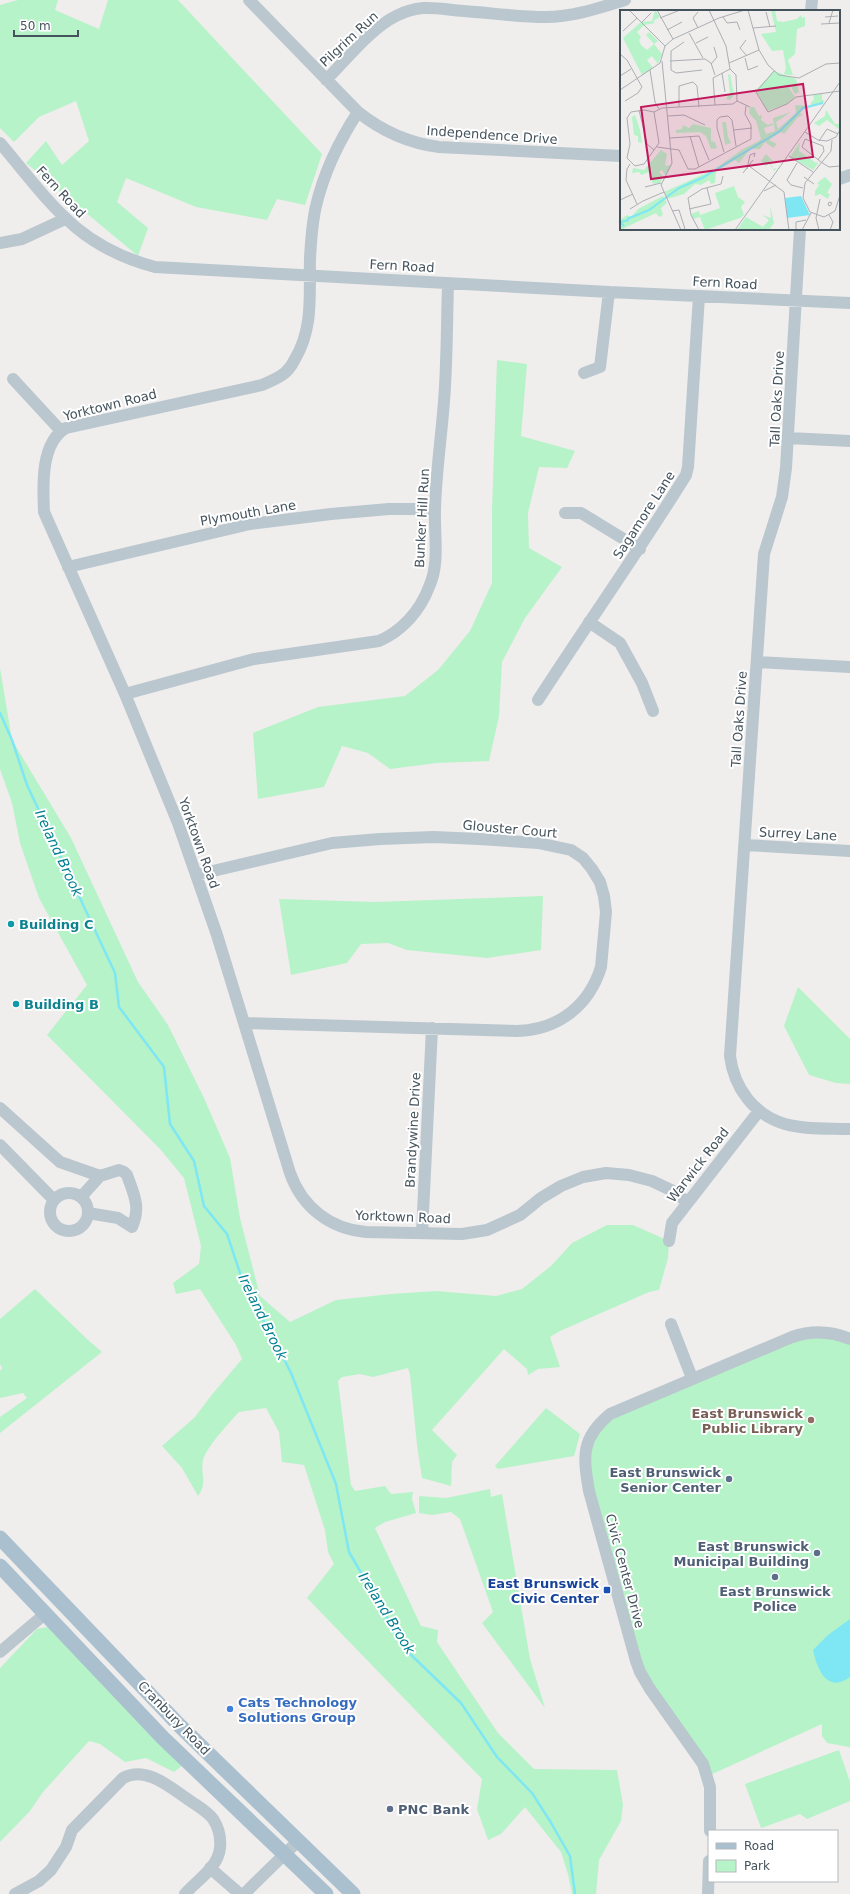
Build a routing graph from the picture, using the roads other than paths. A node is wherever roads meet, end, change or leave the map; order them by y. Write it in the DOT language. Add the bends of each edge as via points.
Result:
graph roads {
  1 [pos="249,0"];
  2 [pos="626,0"];
  3 [pos="326,80"];
  4 [pos="358,112"];
  5 [pos="0,143"];
  6 [pos="620,156"];
  7 [pos="850,175"];
  8 [pos="840,179"];
  9 [pos="64,219"];
  10 [pos="800,230"];
  11 [pos="0,243"];
  12 [pos="310,275"];
  13 [pos="448,283"];
  14 [pos="609,292"];
  15 [pos="699,296"];
  16 [pos="796,300"];
  17 [pos="850,303"];
  18 [pos="584,373"];
  19 [pos="13,379"];
  20 [pos="61,431"];
  21 [pos="788,438"];
  22 [pos="850,441"];
  23 [pos="435,509"];
  24 [pos="565,514"];
  25 [pos="640,549"];
  26 [pos="68,567"];
  27 [pos="589,622"];
  28 [pos="757,662"];
  29 [pos="850,667"];
  30 [pos="125,694"];
  31 [pos="538,700"];
  32 [pos="653,711"];
  33 [pos="745,845"];
  34 [pos="850,851"];
  35 [pos="196,875"];
  36 [pos="244,1023"];
  37 [pos="432,1028"];
  38 [pos="0,1108"];
  39 [pos="759,1111"];
  40 [pos="850,1129"];
  41 [pos="0,1145"];
  42 [pos="100,1176"];
  43 [pos="81,1197"];
  44 [pos="54,1200"];
  45 [pos="686,1202"];
  46 [pos="88,1213"];
  47 [pos="422,1233"];
  48 [pos="669,1241"];
  49 [pos="671,1324"];
  50 [pos="850,1339"];
  51 [pos="692,1378"];
  52 [pos="0,1538"];
  53 [pos="0,1566"];
  54 [pos="46,1613"];
  55 [pos="0,1652"];
  56 [pos="710,1830"];
  57 [pos="298,1841"];
  58 [pos="285,1855"];
  59 [pos="210,1868"];
  60 [pos="708,1882"];
  61 [pos="15,1894"];
  62 [pos="185,1894"];
  63 [pos="240,1894"];
  64 [pos="244,1894"];
  65 [pos="326,1894"];
  66 [pos="354,1894"];
  67 [pos="708,1894"];
  1 -- 3 [label="street, Independence Drive"];
  2 -- 3 [label="street, Pilgrim Run" via="567,16 545,17 441,7 414,10 397,16 381,26"];
  3 -- 4 [label="street, Independence Drive"];
  4 -- 6 [label="street, Independence Drive" via="383,130 424,145"];
  4 -- 12 [label="street, Yorktown Road" via="344,134 322,182 312,233"];
  5 -- 9 [label="street, Fern Road"];
  7 -- 8 [label="street"];
  9 -- 11 [label="street" via="22,240"];
  9 -- 12 [label="street, Fern Road" via="85,236 118,255 155,267"];
  10 -- 16 [label="street, Tall Oaks Drive"];
  12 -- 13 [label="street, Fern Road"];
  12 -- 20 [label="street, Yorktown Road" via="306,336 290,367 282,375 262,385"];
  13 -- 14 [label="street, Fern Road"];
  13 -- 23 [label="street, Bunker Hill Run" via="445,385"];
  14 -- 15 [label="street, Fern Road"];
  14 -- 18 [label="street" via="600,367"];
  15 -- 16 [label="street, Fern Road"];
  15 -- 25 [label="street, Sagamore Lane" via="687,471"];
  16 -- 17 [label="street, Fern Road"];
  16 -- 21 [label="street, Tall Oaks Drive"];
  19 -- 20 [label="street"];
  20 -- 26 [label="street, Yorktown Road" via="56,435 47,458 42,481 44,512"];
  21 -- 22 [label="street"];
  21 -- 28 [label="street, Tall Oaks Drive" via="782,497 764,554"];
  23 -- 26 [label="street, Plymouth Lane" via="389,509 250,524"];
  23 -- 30 [label="street, Bunker Hill Run" via="436,553 430,586 416,610 403,626 390,636 379,641 254,659"];
  24 -- 25 [label="street" via="581,513"];
  25 -- 27 [label="street, Sagamore Lane"];
  26 -- 30 [label="street, Yorktown Road"];
  27 -- 31 [label="street, Sagamore Lane"];
  27 -- 32 [label="street" via="620,643 642,683"];
  28 -- 29 [label="street"];
  28 -- 33 [label="street, Tall Oaks Drive"];
  30 -- 35 [label="street, Yorktown Road" via="178,823"];
  33 -- 34 [label="street, Surrey Lane"];
  33 -- 39 [label="street, Tall Oaks Drive" via="730,1056 738,1086"];
  35 -- 36 [label="street, Yorktown Road"];
  35 -- 37 [label="street, Glouster Court" via="332,843 380,839 434,837 538,843 571,850 583,858 600,882 606,912 601,967 591,991 580,1005 559,1021 534,1030"];
  36 -- 37 [label="street, Glouster Court"];
  36 -- 47 [label="street, Yorktown Road" via="290,1173 307,1204 327,1220 352,1230"];
  37 -- 47 [label="street, Brandywine Drive"];
  38 -- 42 [label="street" via="60,1162"];
  39 -- 40 [label="street, Tall Oaks Drive" via="778,1122 793,1126"];
  39 -- 45 [label="street, Warwick Road"];
  41 -- 44 [label="street"];
  42 -- 43 [label="street"];
  42 -- 46 [label="street" via="119,1170 124,1172 137,1202 137,1216 132,1227 118,1218"];
  43 -- 44 [label="street" via="64,1193"];
  43 -- 46 [label="street"];
  44 -- 46 [label="street" via="51,1205 51,1218 65,1231 78,1229 83,1225"];
  45 -- 47 [label="street, Yorktown Road" via="662,1185 641,1177 617,1173 594,1175 561,1186 520,1215 498,1226 462,1234"];
  45 -- 48 [label="street, Warwick Road" via="672,1222"];
  49 -- 51 [label="street"];
  50 -- 51 [label="street, Civic Center Drive" via="822,1332 800,1334"];
  51 -- 56 [label="street, Civic Center Drive" via="605,1418 593,1431 586,1444 585,1468 620,1609 640,1672 703,1764 710,1787"];
  52 -- 57 [label="main road, Cranbury Road" via="177,1722"];
  53 -- 54 [label="main road, Cranbury Road"];
  54 -- 55 [label="street"];
  54 -- 58 [label="main road, Cranbury Road" via="164,1738"];
  57 -- 58 [label="street"];
  57 -- 66 [label="main road, Cranbury Road"];
  58 -- 64 [label="street"];
  58 -- 65 [label="main road, Cranbury Road"];
  59 -- 61 [label="street" via="218,1858 220,1842 218,1830 212,1819 154,1778 139,1774 127,1775 72,1830 66,1847 51,1870 39,1881"];
  59 -- 62 [label="street"];
  59 -- 63 [label="street"];
  60 -- 67 [label="street"];
}
